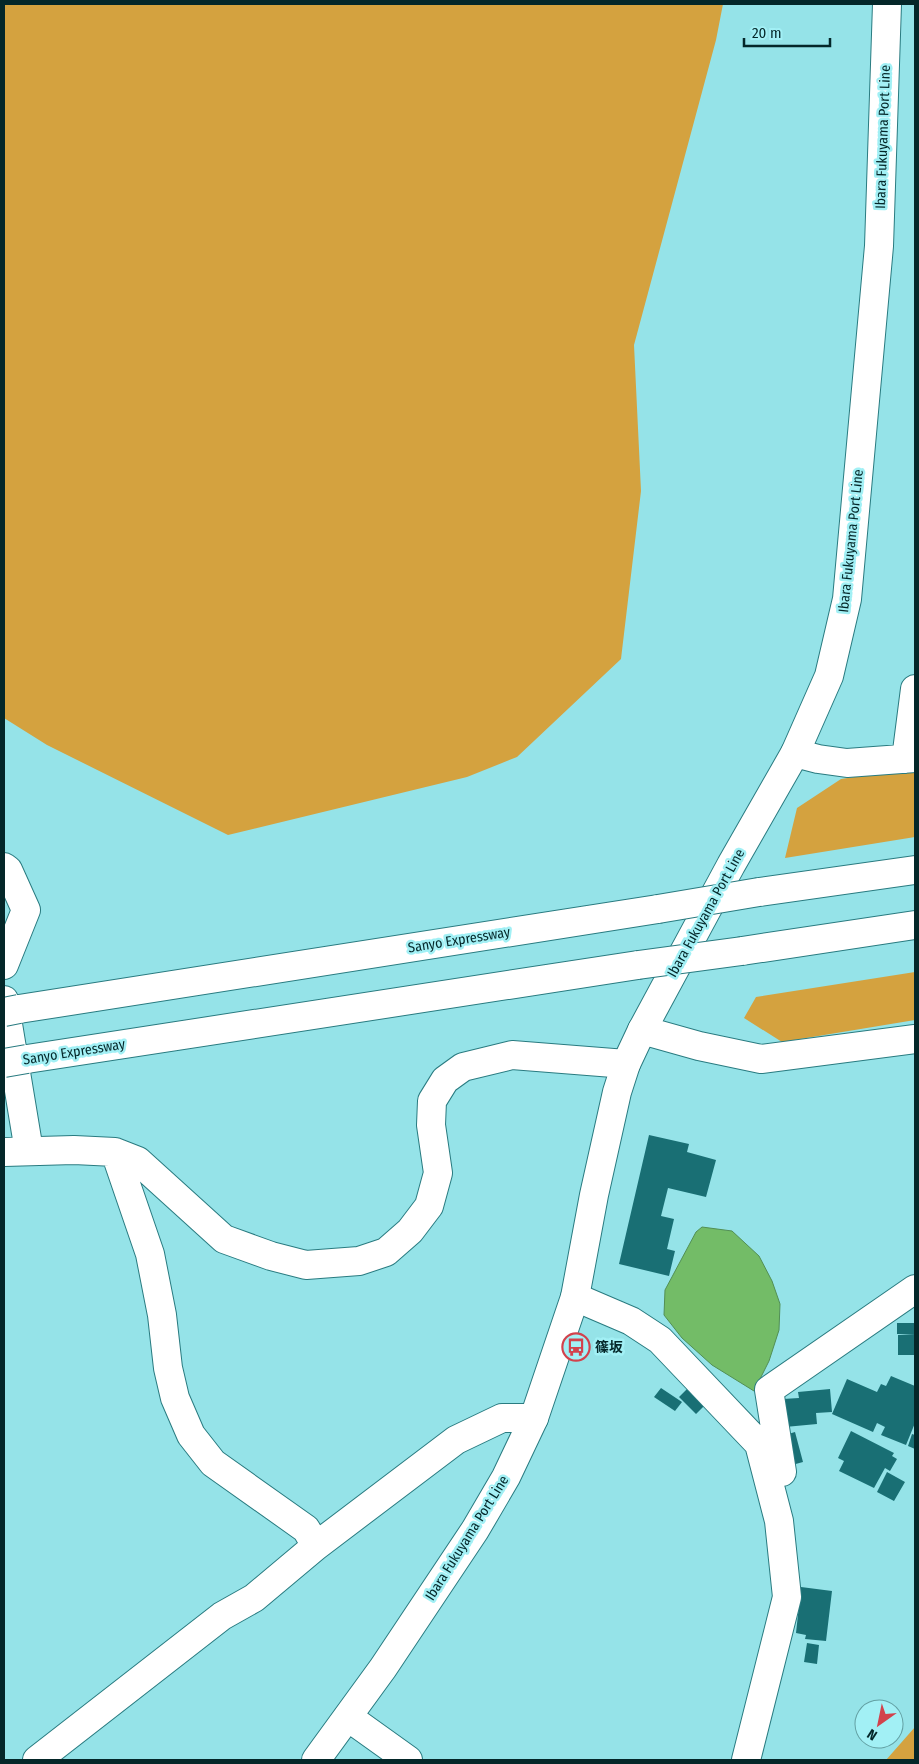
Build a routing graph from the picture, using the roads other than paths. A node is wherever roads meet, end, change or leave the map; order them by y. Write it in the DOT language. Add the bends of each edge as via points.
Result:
graph roads {
  1 [pos="887,4"];
  2 [pos="914,699"];
  3 [pos="796,753"];
  4 [pos="911,758"];
  5 [pos="4,867"];
  6 [pos="915,870"];
  7 [pos="915,925"];
  8 [pos="4,965"];
  9 [pos="9,1007"];
  10 [pos="642,1030"];
  11 [pos="915,1039"];
  12 [pos="16,1061"];
  13 [pos="626,1064"];
  14 [pos="16,1151"];
  15 [pos="115,1152"];
  16 [pos="915,1289"];
  17 [pos="576,1296"];
  18 [pos="534,1418"];
  19 [pos="779,1521"];
  20 [pos="316,1546"];
  21 [pos="348,1717"];
  22 [pos="37,1760"];
  23 [pos="316,1760"];
  24 [pos="408,1760"];
  25 [pos="746,1760"];
  1 -- 3 [label="main road, Ibara Fukuyama Port Line" via="879,246 847,599 829,676"];
  2 -- 4 [label="main road"];
  3 -- 4 [label="main road" via="847,763"];
  3 -- 10 [label="main road, Ibara Fukuyama Port Line"];
  5 -- 8 [label="main road" via="26,910"];
  6 -- 9 [label="main road, Sanyo Expressway, bridge"];
  7 -- 12 [label="main road, Sanyo Expressway, bridge"];
  9 -- 14 [label="main road"];
  10 -- 11 [label="main road" via="761,1059"];
  10 -- 13 [label="main road, Ibara Fukuyama Port Line"];
  13 -- 15 [label="main road" via="512,1055 463,1067 446,1080 432,1101 431,1125 438,1174 429,1206 410,1231 386,1252 359,1261 306,1265 224,1239 138,1161"];
  13 -- 17 [label="main road, Ibara Fukuyama Port Line" via="594,1195"];
  14 -- 15 [label="main road"];
  15 -- 20 [label="main road" via="150,1254 168,1368 191,1435 213,1463 306,1529"];
  16 -- 19 [label="main road" via="769,1390 789,1517"];
  17 -- 18 [label="main road, Ibara Fukuyama Port Line"];
  17 -- 19 [label="main road" via="631,1321 660,1340 759,1444"];
  18 -- 20 [label="main road" via="502,1418 456,1440"];
  18 -- 21 [label="main road, Ibara Fukuyama Port Line" via="506,1477 475,1530"];
  19 -- 25 [label="main road" via="787,1597"];
  20 -- 22 [label="main road" via="254,1598 222,1616"];
  21 -- 23 [label="main road, Ibara Fukuyama Port Line"];
  21 -- 24 [label="main road"];
}
